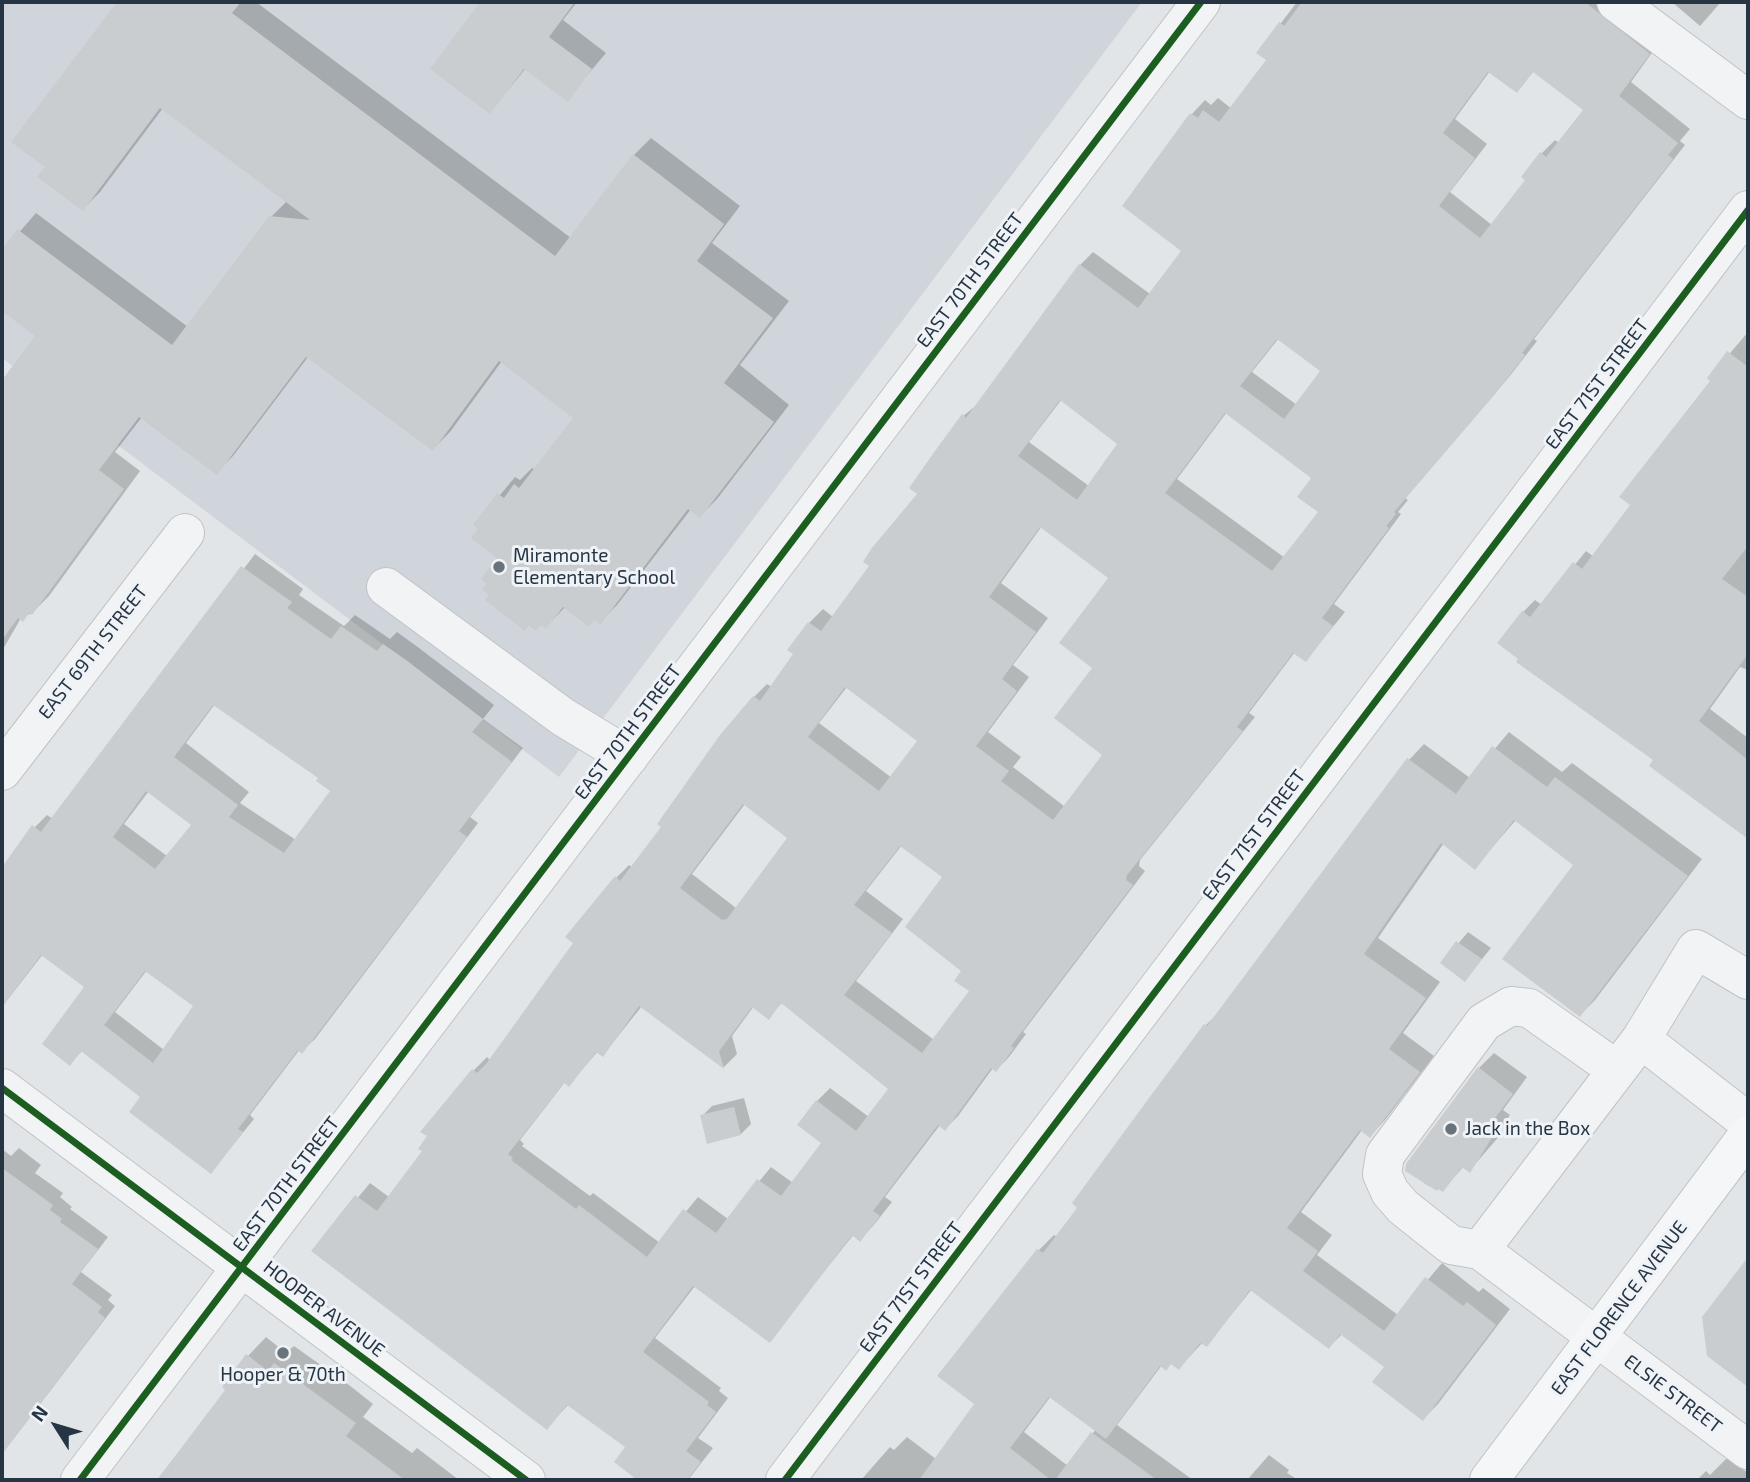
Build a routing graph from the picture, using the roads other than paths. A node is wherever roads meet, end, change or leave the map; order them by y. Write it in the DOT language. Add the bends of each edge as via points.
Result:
graph roads {
  1 [pos="1201,2"];
  2 [pos="1616,2"];
  3 [pos="1748,100"];
  4 [pos="1748,210"];
  5 [pos="185,533"];
  6 [pos="386,587"];
  7 [pos="629,757"];
  8 [pos="2,771"];
  9 [pos="1748,980"];
  10 [pos="1641,1038"];
  11 [pos="1617,1070"];
  12 [pos="2,1088"];
  13 [pos="1748,1122"];
  14 [pos="1748,1135"];
  15 [pos="1480,1250"];
  16 [pos="243,1267"];
  17 [pos="1597,1337"];
  18 [pos="1748,1451"];
  19 [pos="80,1480"];
  20 [pos="526,1480"];
  21 [pos="785,1480"];
  22 [pos="1489,1480"];
  1 -- 7 [label="street, EAST 70TH STREET"];
  2 -- 3 [label="street"];
  4 -- 21 [label="street, EAST 71ST STREET"];
  5 -- 8 [label="street, EAST 69TH STREET"];
  6 -- 7 [label="street" via="563,717"];
  7 -- 16 [label="street, EAST 70TH STREET"];
  9 -- 10 [label="street" via="1696,949"];
  10 -- 11 [label="street"];
  10 -- 13 [label="street"];
  11 -- 15 [label="street"];
  11 -- 15 [label="street" via="1529,1008 1511,1006 1484,1023 1385,1156 1382,1174 1403,1208 1451,1245"];
  12 -- 16 [label="street, HOOPER AVENUE"];
  14 -- 17 [label="main road, EAST FLORENCE AVENUE"];
  15 -- 17 [label="street, ELSIE STREET"];
  16 -- 19 [label="street, EAST 70TH STREET"];
  16 -- 20 [label="street, HOOPER AVENUE"];
  17 -- 18 [label="street, ELSIE STREET"];
  17 -- 22 [label="main road, EAST FLORENCE AVENUE"];
}
